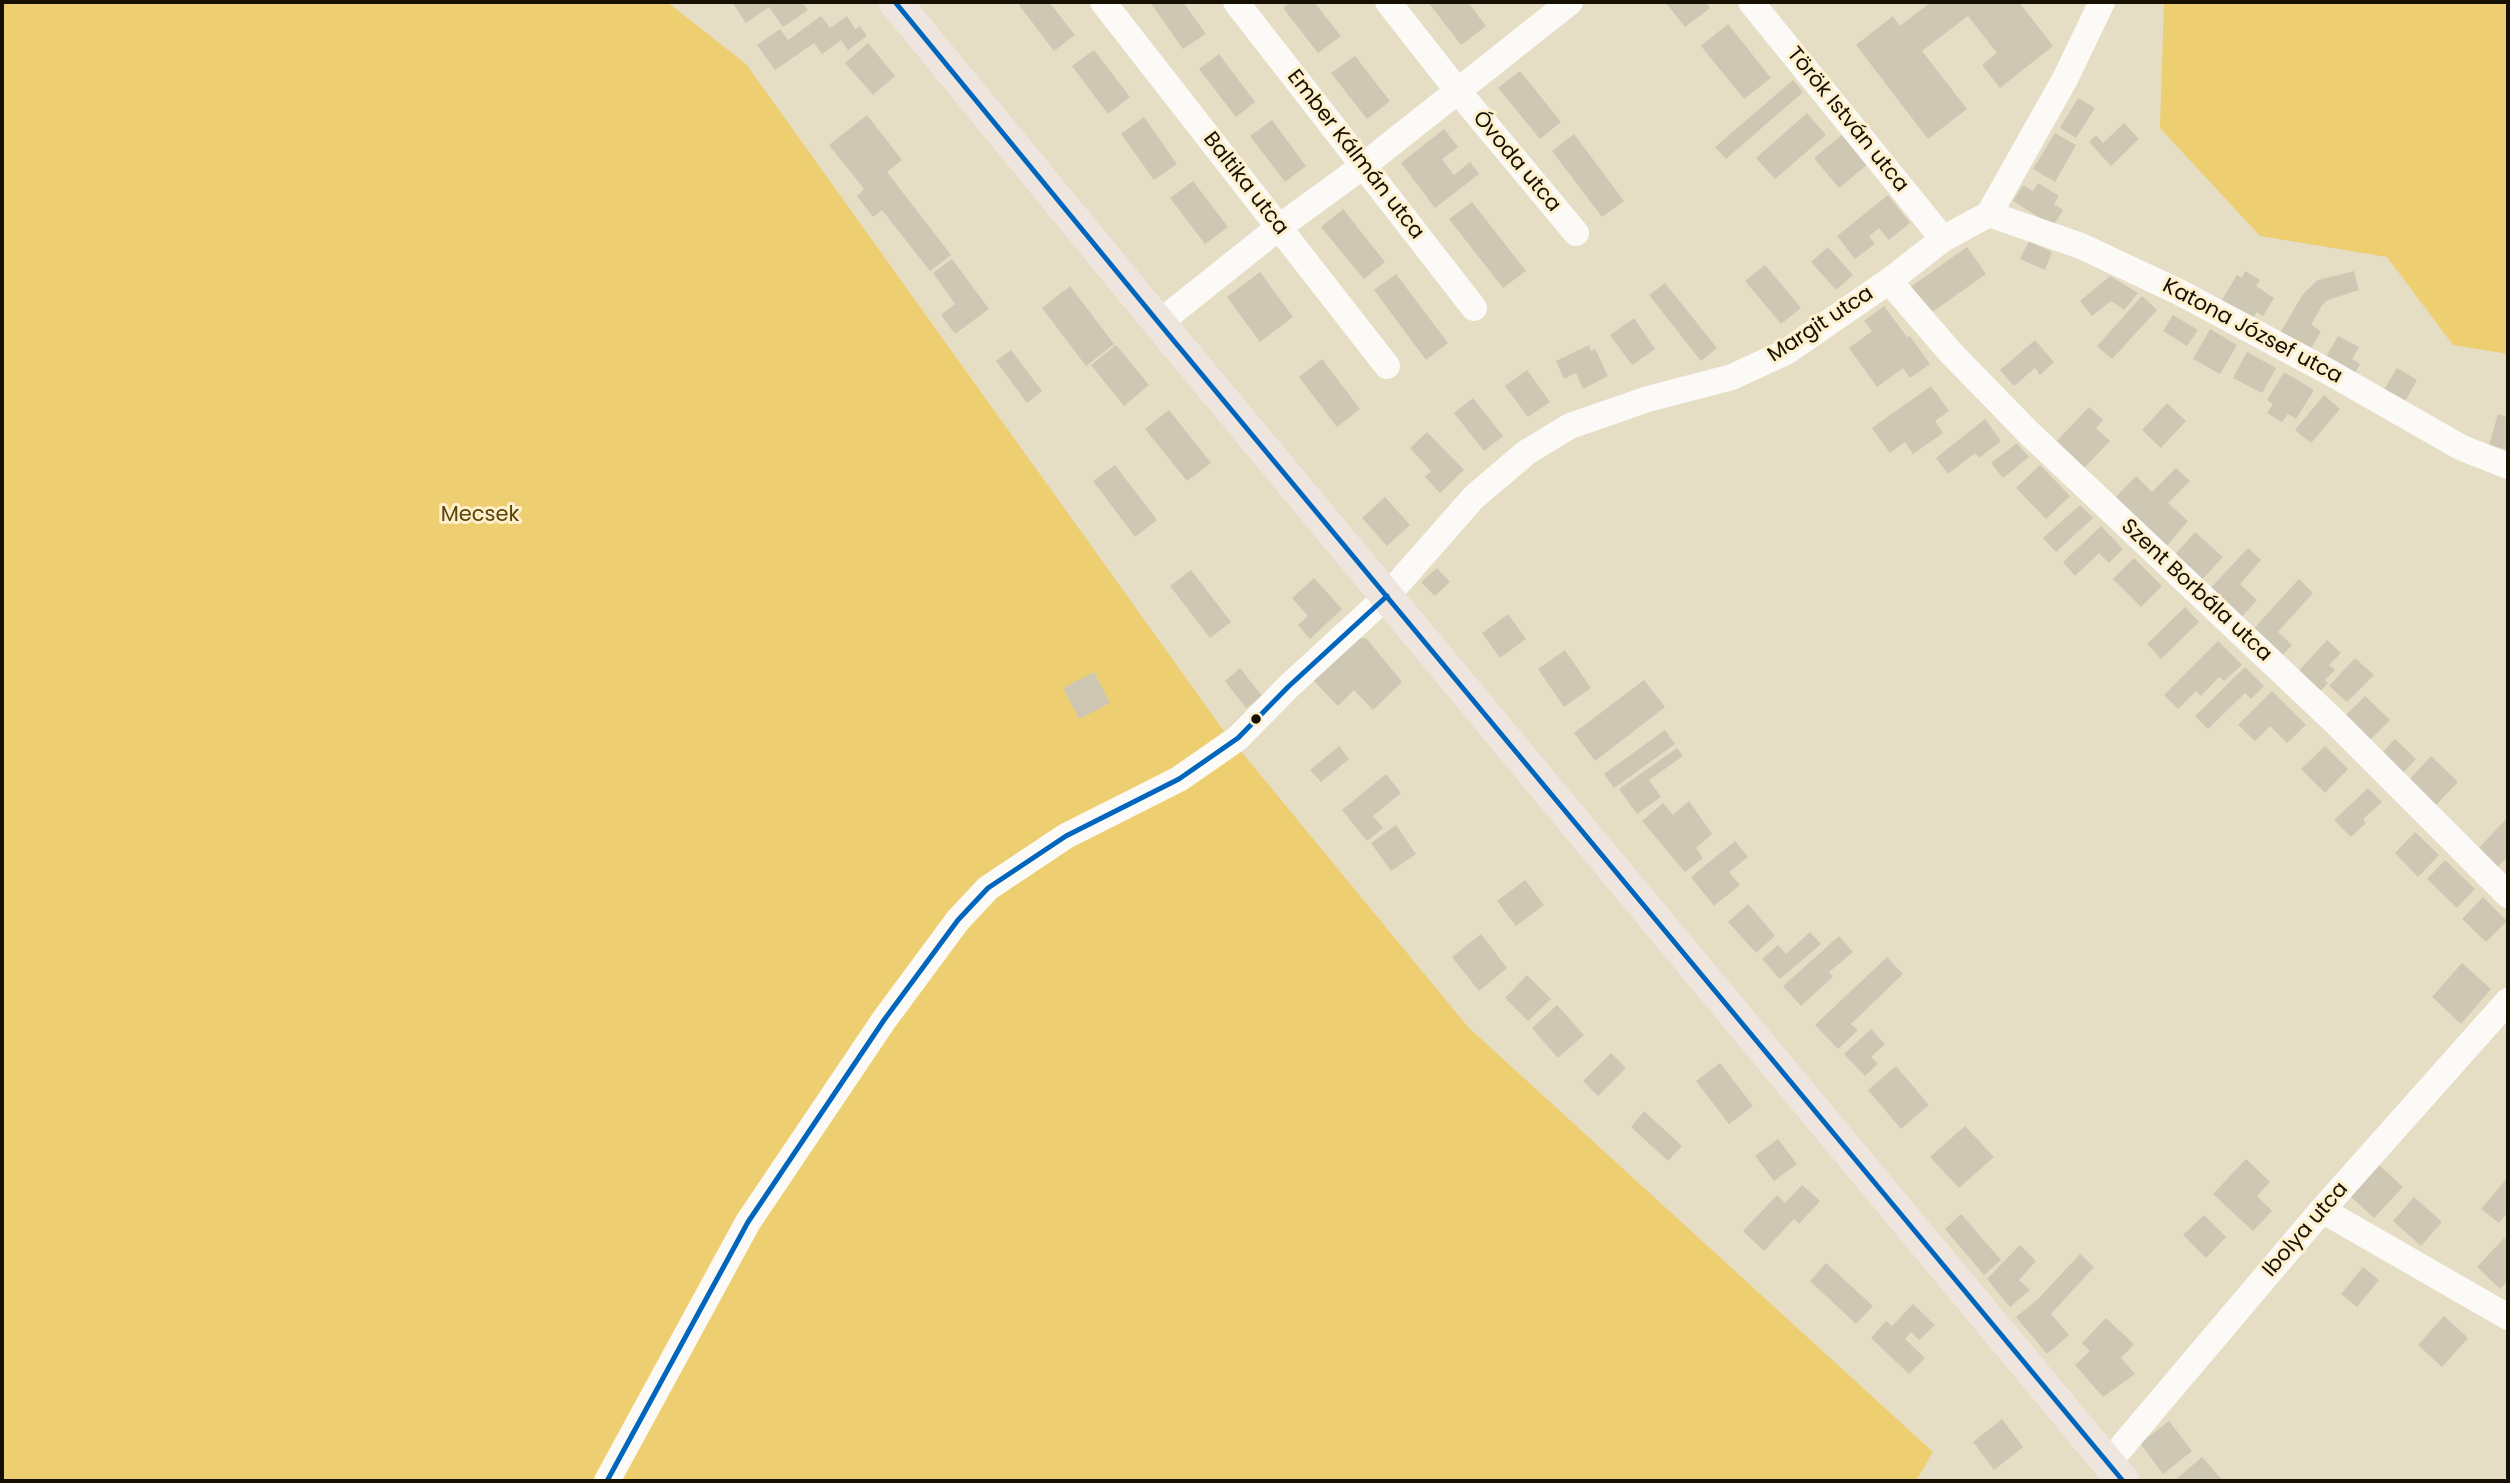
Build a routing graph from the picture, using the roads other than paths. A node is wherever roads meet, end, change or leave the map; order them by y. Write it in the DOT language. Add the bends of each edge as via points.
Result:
graph roads {
  1 [pos="895,2"];
  2 [pos="1103,2"];
  3 [pos="1237,2"];
  4 [pos="1388,2"];
  5 [pos="1570,2"];
  6 [pos="1751,2"];
  7 [pos="2102,2"];
  8 [pos="1457,90"];
  9 [pos="1363,166"];
  10 [pos="1989,214"];
  11 [pos="1278,228"];
  12 [pos="1576,233"];
  13 [pos="1943,239"];
  14 [pos="1889,281"];
  15 [pos="1474,308"];
  16 [pos="1159,323"];
  17 [pos="1387,366"];
  18 [pos="2508,466"];
  19 [pos="1387,596"];
  20 [pos="2508,895"];
  21 [pos="2508,1000"];
  22 [pos="2322,1210"];
  23 [pos="2508,1317"];
  24 [pos="2115,1472"];
  25 [pos="607,1481"];
  1 -- 16 [label="main road"];
  2 -- 11 [label="street, Baltika utca"];
  3 -- 9 [label="street, Ember Kálmán utca"];
  4 -- 8 [label="street, Óvoda utca"];
  5 -- 8 [label="street, Óvoda utca"];
  6 -- 13 [label="street, Török István utca"];
  7 -- 10 [label="street" via="2065,79"];
  8 -- 9 [label="street, Óvoda utca"];
  8 -- 12 [label="street, Óvoda utca"];
  9 -- 11 [label="street, Óvoda utca"];
  9 -- 15 [label="street, Ember Kálmán utca"];
  10 -- 13 [label="street, Margit utca"];
  10 -- 18 [label="street, Katona József utca" via="2081,246 2179,292 2462,448"];
  11 -- 16 [label="street, Óvoda utca"];
  11 -- 17 [label="street, Baltika utca"];
  13 -- 14 [label="street, Margit utca"];
  14 -- 19 [label="street, Margit utca" via="1786,352 1732,377 1570,426 1527,452 1474,497"];
  14 -- 20 [label="street, Szent Borbála utca" via="2028,432 2332,719"];
  16 -- 19 [label="main road"];
  19 -- 24 [label="main road"];
  19 -- 25 [label="street, Margit utca" via="1238,738 1179,779 1066,836 988,888 958,920 884,1020 748,1222"];
  21 -- 22 [label="street, Ibolya utca"];
  22 -- 23 [label="street"];
  22 -- 24 [label="street, Ibolya utca"];
}
